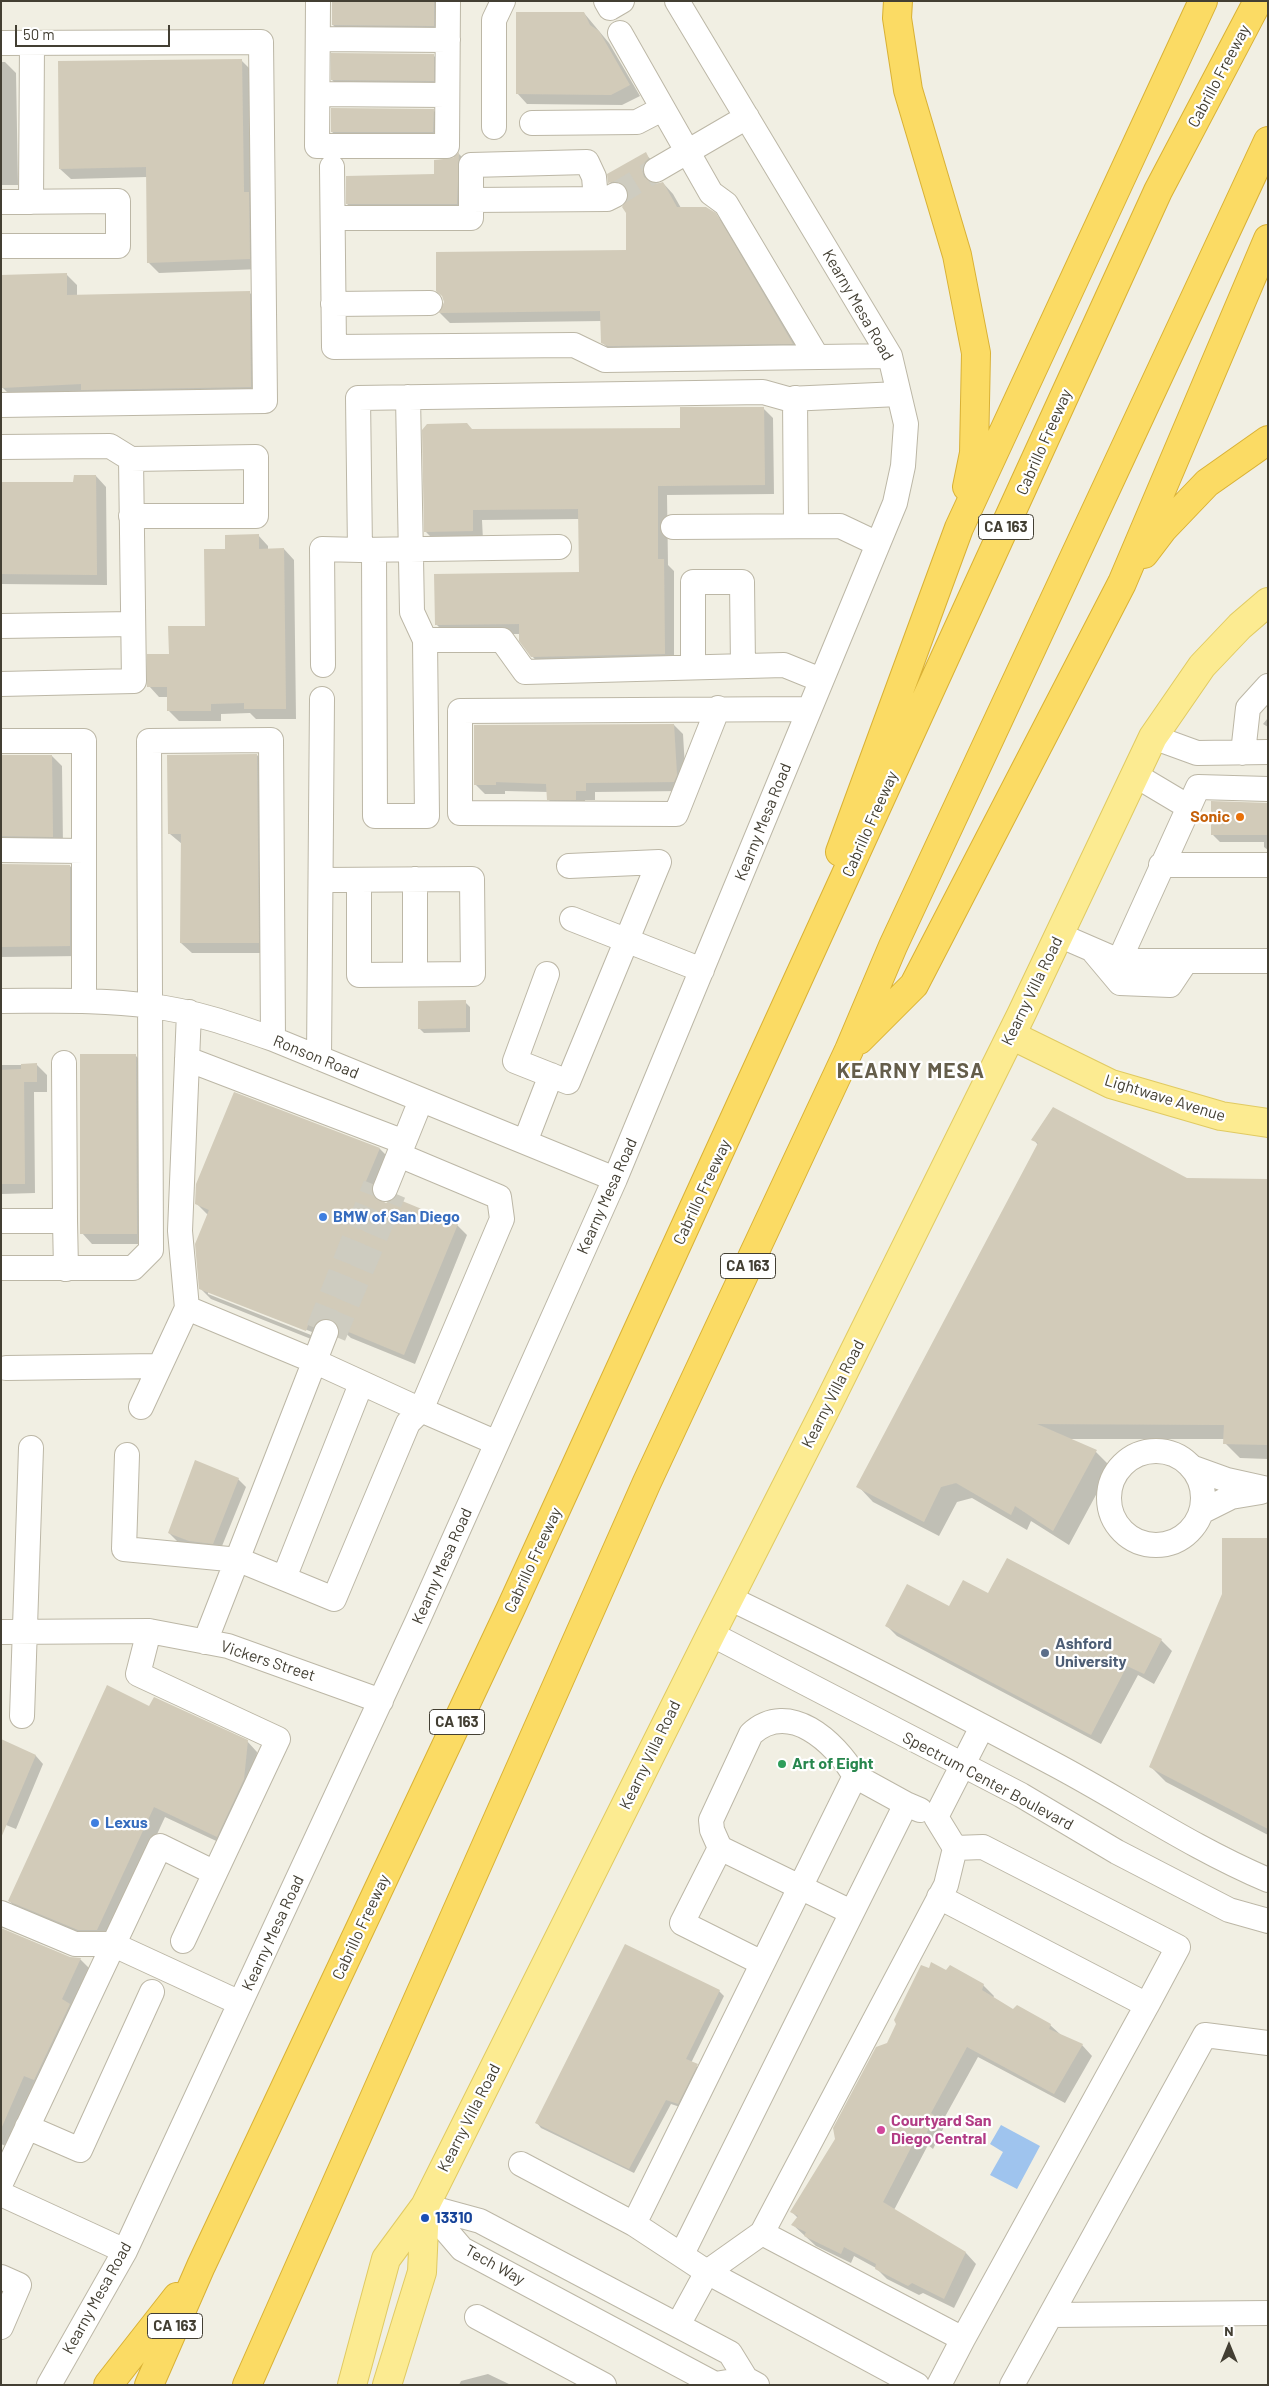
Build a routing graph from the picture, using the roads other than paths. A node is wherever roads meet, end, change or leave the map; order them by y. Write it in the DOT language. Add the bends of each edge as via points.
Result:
graph roads {
  1 [pos="318,1"];
  2 [pos="448,1"];
  3 [pos="502,1"];
  4 [pos="606,1"];
  5 [pos="622,1"];
  6 [pos="677,1"];
  7 [pos="898,1"];
  8 [pos="1203,1"];
  9 [pos="1258,1"];
  10 [pos="620,33"];
  11 [pos="318,39"];
  12 [pos="448,40"];
  13 [pos="1,43"];
  14 [pos="32,43"];
  15 [pos="318,94"];
  16 [pos="447,95"];
  17 [pos="662,109"];
  18 [pos="747,117"];
  19 [pos="532,122"];
  20 [pos="494,127"];
  21 [pos="1268,140"];
  22 [pos="687,152"];
  23 [pos="332,167"];
  24 [pos="656,170"];
  25 [pos="472,200"];
  26 [pos="1,202"];
  27 [pos="31,202"];
  28 [pos="332,218"];
  29 [pos="1268,239"];
  30 [pos="1,246"];
  31 [pos="430,303"];
  32 [pos="333,304"];
  33 [pos="890,356"];
  34 [pos="817,357"];
  35 [pos="899,394"];
  36 [pos="408,397"];
  37 [pos="795,398"];
  38 [pos="1,405"];
  39 [pos="1268,440"];
  40 [pos="1,447"];
  41 [pos="131,459"];
  42 [pos="132,516"];
  43 [pos="796,526"];
  44 [pos="673,527"];
  45 [pos="959,528"];
  46 [pos="878,544"];
  47 [pos="559,547"];
  48 [pos="367,550"];
  49 [pos="411,550"];
  50 [pos="1122,583"];
  51 [pos="1268,602"];
  52 [pos="133,624"];
  53 [pos="1,626"];
  54 [pos="425,640"];
  55 [pos="323,665"];
  56 [pos="743,666"];
  57 [pos="693,668"];
  58 [pos="821,680"];
  59 [pos="1,684"];
  60 [pos="1268,686"];
  61 [pos="322,699"];
  62 [pos="718,708"];
  63 [pos="809,709"];
  64 [pos="1154,737"];
  65 [pos="1,741"];
  66 [pos="1268,752"];
  67 [pos="1243,753"];
  68 [pos="1136,775"];
  69 [pos="1268,789"];
  70 [pos="1187,806"];
  71 [pos="1,850"];
  72 [pos="84,851"];
  73 [pos="1161,865"];
  74 [pos="1268,865"];
  75 [pos="569,866"];
  76 [pos="416,879"];
  77 [pos="321,880"];
  78 [pos="359,880"];
  79 [pos="572,919"];
  80 [pos="1059,935"];
  81 [pos="626,940"];
  82 [pos="1092,949"];
  83 [pos="1119,961"];
  84 [pos="1186,961"];
  85 [pos="1268,961"];
  86 [pos="702,970"];
  87 [pos="415,974"];
  88 [pos="547,974"];
  89 [pos="84,1000"];
  90 [pos="1,1001"];
  91 [pos="151,1006"];
  92 [pos="189,1012"];
  93 [pos="1011,1035"];
  94 [pos="273,1038"];
  95 [pos="850,1050"];
  96 [pos="764,1057"];
  97 [pos="319,1058"];
  98 [pos="187,1059"];
  99 [pos="64,1063"];
  100 [pos="551,1075"];
  101 [pos="421,1100"];
  102 [pos="1268,1123"];
  103 [pos="525,1142"];
  104 [pos="399,1154"];
  105 [pos="615,1179"];
  106 [pos="385,1189"];
  107 [pos="1,1221"];
  108 [pos="65,1221"];
  109 [pos="1,1268"];
  110 [pos="66,1269"];
  111 [pos="187,1308"];
  112 [pos="323,1340"];
  113 [pos="160,1366"];
  114 [pos="6,1368"];
  115 [pos="361,1384"];
  116 [pos="141,1406"];
  117 [pos="421,1410"];
  118 [pos="497,1443"];
  119 [pos="30,1448"];
  120 [pos="127,1455"];
  121 [pos="1191,1467"];
  122 [pos="1268,1490"];
  123 [pos="1201,1512"];
  124 [pos="239,1560"];
  125 [pos="284,1578"];
  126 [pos="729,1598"];
  127 [pos="149,1631"];
  128 [pos="12,1632"];
  129 [pos="711,1634"];
  130 [pos="205,1642"];
  131 [pos="381,1701"];
  132 [pos="22,1716"];
  133 [pos="982,1727"];
  134 [pos="963,1766"];
  135 [pos="855,1776"];
  136 [pos="906,1804"];
  137 [pos="936,1817"];
  138 [pos="720,1848"];
  139 [pos="955,1848"];
  140 [pos="215,1873"];
  141 [pos="1268,1880"];
  142 [pos="799,1887"];
  143 [pos="939,1898"];
  144 [pos="851,1912"];
  145 [pos="1,1913"];
  146 [pos="1268,1921"];
  147 [pos="183,1941"];
  148 [pos="112,1944"];
  149 [pos="762,1963"];
  150 [pos="152,1992"];
  151 [pos="240,2003"];
  152 [pos="1146,2005"];
  153 [pos="1268,2043"];
  154 [pos="27,2127"];
  155 [pos="521,2164"];
  156 [pos="1,2183"];
  157 [pos="1,2194"];
  158 [pos="425,2206"];
  159 [pos="634,2224"];
  160 [pos="762,2233"];
  161 [pos="124,2251"];
  162 [pos="682,2254"];
  163 [pos="201,2266"];
  164 [pos="707,2272"];
  165 [pos="1,2277"];
  166 [pos="1268,2313"];
  167 [pos="1051,2315"];
  168 [pos="477,2317"];
  169 [pos="678,2325"];
  170 [pos="1,2327"];
  171 [pos="963,2339"];
  172 [pos="752,2382"];
  173 [pos="50,2385"];
  174 [pos="108,2385"];
  175 [pos="149,2385"];
  176 [pos="248,2385"];
  177 [pos="352,2385"];
  178 [pos="387,2385"];
  179 [pos="604,2385"];
  180 [pos="917,2385"];
  181 [pos="939,2385"];
  182 [pos="1012,2385"];
  1 -- 11 [label="street"];
  2 -- 12 [label="street"];
  3 -- 20 [label="street" via="494,20"];
  4 -- 5 [label="street" via="610,8"];
  6 -- 18 [label="street, Kearny Mesa Road"];
  7 -- 45 [label="highway" via="897,18 908,90 957,256 976,353 974,453"];
  8 -- 45 [label="highway"];
  9 -- 96 [label="highway, Cabrillo Freeway / CA 163" via="1158,191"];
  10 -- 17 [label="street"];
  11 -- 12 [label="street"];
  11 -- 15 [label="street"];
  12 -- 16 [label="street"];
  13 -- 14 [label="street"];
  14 -- 27 [label="street"];
  14 -- 38 [label="street" via="261,42 265,401"];
  15 -- 16 [label="street"];
  15 -- 16 [label="street" via="317,146 446,146"];
  17 -- 19 [label="street" via="636,122"];
  17 -- 22 [label="street"];
  18 -- 22 [label="street"];
  18 -- 33 [label="street, Kearny Mesa Road"];
  21 -- 95 [label="highway, CA 163" via="893,946"];
  22 -- 24 [label="street"];
  22 -- 34 [label="street" via="711,193 726,204"];
  23 -- 28 [label="street"];
  25 -- 25 [label="street" via="471,166 587,162 605,197"];
  25 -- 28 [label="street" via="472,218"];
  26 -- 27 [label="street"];
  27 -- 30 [label="street" via="118,201 118,246"];
  28 -- 32 [label="street"];
  29 -- 50 [label="highway"];
  31 -- 32 [label="street"];
  32 -- 34 [label="street" via="334,347 574,345 605,360"];
  33 -- 34 [label="street"];
  33 -- 35 [label="street, Kearny Mesa Road"];
  35 -- 37 [label="street"];
  35 -- 46 [label="street, Kearny Mesa Road" via="906,424 903,466 895,502"];
  36 -- 37 [label="street" via="763,392"];
  36 -- 48 [label="street" via="358,398"];
  36 -- 49 [label="street"];
  37 -- 43 [label="street"];
  39 -- 50 [label="highway" via="1206,483 1163,529"];
  40 -- 41 [label="street" via="110,446"];
  41 -- 42 [label="street"];
  41 -- 42 [label="street" via="256,457 256,516"];
  42 -- 52 [label="street"];
  43 -- 44 [label="street"];
  43 -- 46 [label="street" via="840,526"];
  45 -- 96 [label="highway"];
  46 -- 58 [label="street, Kearny Mesa Road"];
  47 -- 49 [label="street"];
  48 -- 49 [label="street"];
  48 -- 54 [label="street" via="376,816 427,816"];
  48 -- 55 [label="street" via="322,549"];
  49 -- 54 [label="street" via="412,612"];
  50 -- 95 [label="highway" via="914,985"];
  51 -- 64 [label="main road, Kearny Villa Road" via="1202,666"];
  52 -- 53 [label="street"];
  52 -- 59 [label="street" via="134,680"];
  54 -- 57 [label="street" via="502,640 525,672"];
  56 -- 57 [label="street"];
  56 -- 57 [label="street" via="742,582 692,582"];
  56 -- 58 [label="street" via="784,665"];
  58 -- 63 [label="street, Kearny Mesa Road"];
  60 -- 67 [label="street" via="1248,708"];
  61 -- 77 [label="street"];
  62 -- 62 [label="street" via="460,711 460,813 676,814"];
  62 -- 63 [label="street"];
  63 -- 86 [label="street, Kearny Mesa Road"];
  64 -- 67 [label="street" via="1197,753"];
  64 -- 68 [label="main road, Kearny Villa Road"];
  65 -- 72 [label="street" via="84,741"];
  66 -- 67 [label="street"];
  68 -- 70 [label="street"];
  68 -- 80 [label="main road, Kearny Villa Road"];
  69 -- 70 [label="street" via="1198,787"];
  70 -- 73 [label="street"];
  71 -- 72 [label="street"];
  72 -- 89 [label="street"];
  73 -- 74 [label="street"];
  73 -- 83 [label="street"];
  75 -- 81 [label="street" via="659,862"];
  76 -- 78 [label="street"];
  76 -- 87 [label="street"];
  76 -- 87 [label="street" via="472,879 473,974"];
  77 -- 78 [label="street"];
  77 -- 97 [label="street"];
  78 -- 87 [label="street" via="360,975"];
  79 -- 81 [label="street"];
  80 -- 82 [label="street"];
  80 -- 93 [label="main road, Kearny Villa Road"];
  81 -- 86 [label="street"];
  81 -- 100 [label="street" via="568,1082"];
  82 -- 83 [label="street"];
  82 -- 84 [label="street" via="1120,983 1170,985"];
  83 -- 84 [label="street"];
  84 -- 85 [label="street"];
  86 -- 105 [label="street, Kearny Mesa Road"];
  88 -- 100 [label="street" via="515,1060"];
  89 -- 90 [label="street, Ronson Road"];
  89 -- 91 [label="street, Ronson Road"];
  91 -- 92 [label="street, Ronson Road"];
  91 -- 94 [label="street" via="149,741 271,740"];
  91 -- 110 [label="street" via="151,1250 133,1268"];
  92 -- 94 [label="street, Ronson Road"];
  92 -- 98 [label="street"];
  93 -- 102 [label="main road, Lightwave Avenue" via="1111,1084 1221,1116"];
  93 -- 126 [label="main road, Kearny Villa Road"];
  94 -- 97 [label="street, Ronson Road"];
  95 -- 176 [label="highway, CA 163" via="647,1482"];
  96 -- 163 [label="highway, Cabrillo Freeway / CA 163" via="506,1619"];
  97 -- 101 [label="street, Ronson Road"];
  98 -- 104 [label="street"];
  98 -- 111 [label="street" via="180,1231"];
  99 -- 108 [label="street"];
  100 -- 103 [label="street"];
  101 -- 103 [label="street, Ronson Road"];
  101 -- 104 [label="street"];
  103 -- 105 [label="street, Ronson Road"];
  104 -- 106 [label="street"];
  104 -- 117 [label="street" via="499,1197 502,1219"];
  105 -- 118 [label="street, Kearny Mesa Road"];
  107 -- 108 [label="street"];
  108 -- 110 [label="street"];
  109 -- 110 [label="street"];
  111 -- 112 [label="street"];
  111 -- 113 [label="street"];
  112 -- 115 [label="street"];
  112 -- 124 [label="street"];
  113 -- 114 [label="street"];
  113 -- 116 [label="street"];
  115 -- 117 [label="street"];
  115 -- 125 [label="street"];
  117 -- 118 [label="street"];
  117 -- 125 [label="street" via="408,1423 334,1599"];
  118 -- 131 [label="street, Kearny Mesa Road"];
  119 -- 128 [label="street"];
  120 -- 124 [label="street" via="124,1549"];
  121 -- 122 [label="street"];
  121 -- 123 [label="street" via="1200,1481 1203,1496"];
  121 -- 123 [label="street" via="1179,1457 1164,1452 1147,1452 1132,1458 1120,1468 1112,1482 1109,1498 1112,1514 1119,1528 1131,1538 1146,1544 1162,1545 1178,1540 1190,1531"];
  122 -- 123 [label="street" via="1232,1497"];
  124 -- 125 [label="street"];
  124 -- 130 [label="street"];
  126 -- 129 [label="main road, Kearny Villa Road"];
  126 -- 133 [label="street"];
  127 -- 128 [label="street, Vickers Street"];
  127 -- 130 [label="street, Vickers Street"];
  127 -- 140 [label="street" via="138,1674 278,1739"];
  128 -- 132 [label="street"];
  129 -- 134 [label="street, Spectrum Center Boulevard"];
  129 -- 158 [label="main road, Kearny Villa Road"];
  130 -- 131 [label="street, Vickers Street" via="228,1646"];
  131 -- 151 [label="street, Kearny Mesa Road"];
  133 -- 134 [label="street"];
  133 -- 141 [label="street" via="1167,1829"];
  134 -- 137 [label="street"];
  134 -- 146 [label="street, Spectrum Center Boulevard" via="1221,1905"];
  135 -- 136 [label="street"];
  135 -- 138 [label="street" via="844,1758 816,1732 782,1720 760,1726 751,1734 710,1820"];
  135 -- 142 [label="street"];
  136 -- 137 [label="street"];
  136 -- 144 [label="street"];
  137 -- 139 [label="street"];
  138 -- 142 [label="street"];
  138 -- 149 [label="street" via="682,1923"];
  139 -- 143 [label="street" via="946,1885"];
  139 -- 152 [label="street" via="983,1847 1178,1947"];
  140 -- 147 [label="street"];
  140 -- 148 [label="street" via="160,1846"];
  142 -- 144 [label="street"];
  142 -- 149 [label="street"];
  143 -- 152 [label="street"];
  143 -- 160 [label="street"];
  144 -- 162 [label="street"];
  145 -- 148 [label="street" via="75,1944"];
  148 -- 151 [label="street"];
  148 -- 154 [label="street"];
  149 -- 159 [label="street"];
  150 -- 154 [label="street" via="80,2150"];
  151 -- 161 [label="street, Kearny Mesa Road"];
  152 -- 171 [label="street"];
  153 -- 167 [label="street" via="1204,2035"];
  154 -- 156 [label="street"];
  155 -- 159 [label="street"];
  157 -- 161 [label="street"];
  158 -- 169 [label="street, Tech Way" via="480,2222"];
  158 -- 172 [label="street, Tech Way" via="462,2249 714,2384"];
  158 -- 177 [label="main road, Kearny Villa Road" via="386,2259"];
  158 -- 178 [label="main road, Kearny Villa Road" via="422,2272"];
  159 -- 162 [label="street"];
  160 -- 164 [label="street"];
  160 -- 171 [label="street"];
  161 -- 173 [label="street, Kearny Mesa Road"];
  162 -- 164 [label="street"];
  163 -- 174 [label="highway"];
  163 -- 175 [label="highway, Cabrillo Freeway / CA 163"];
  164 -- 169 [label="street"];
  164 -- 180 [label="street"];
  165 -- 170 [label="street" via="19,2285"];
  166 -- 167 [label="street"];
  167 -- 182 [label="street"];
  168 -- 179 [label="street"];
  169 -- 172 [label="street, Tech Way" via="730,2353"];
  171 -- 181 [label="street"];
}
